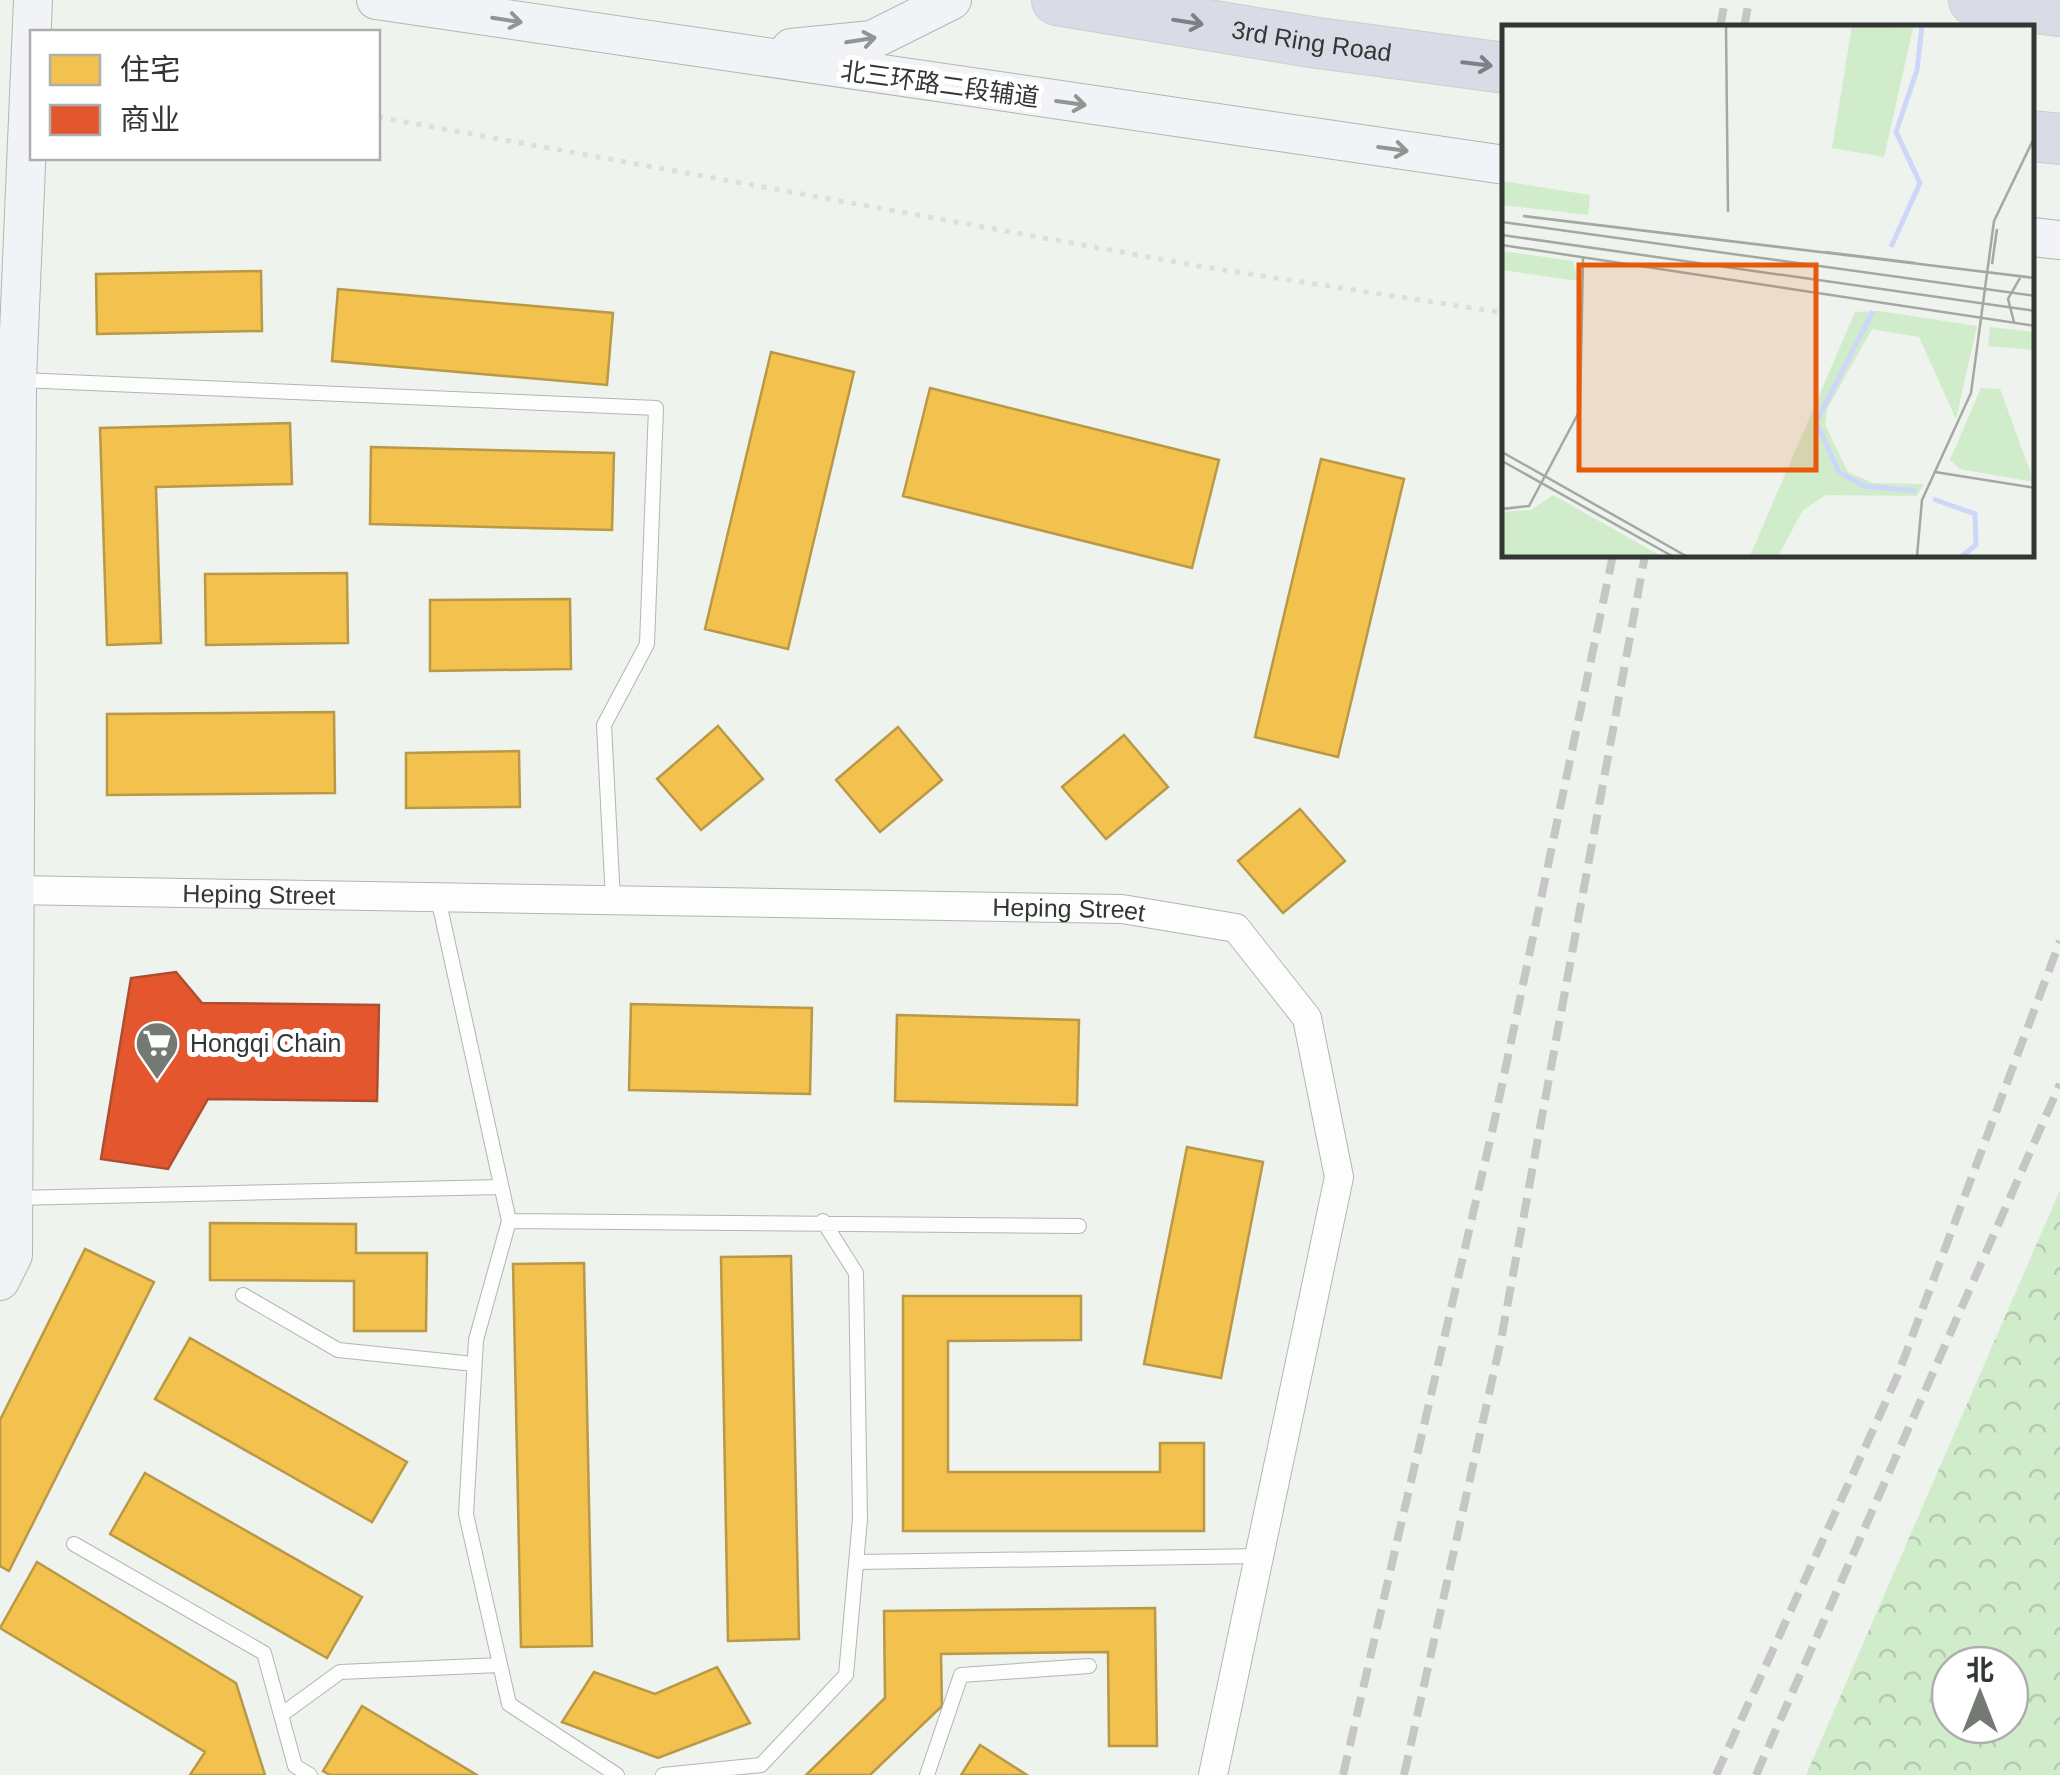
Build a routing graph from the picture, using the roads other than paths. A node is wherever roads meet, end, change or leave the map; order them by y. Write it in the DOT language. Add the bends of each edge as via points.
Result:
graph roads {
  1 [pos="33,0"];
  2 [pos="376,0"];
  3 [pos="952,0"];
  4 [pos="1057,0"];
  5 [pos="1974,0"];
  6 [pos="2060,11"];
  7 [pos="32,30"];
  8 [pos="729,53"];
  9 [pos="1502,68"];
  10 [pos="30,71"];
  11 [pos="2035,136"];
  12 [pos="2060,139"];
  13 [pos="1502,165"];
  14 [pos="2035,237"];
  15 [pos="2060,240"];
  16 [pos="17,379"];
  17 [pos="14,890"];
  18 [pos="438,898"];
  19 [pos="613,901"];
  20 [pos="501,1187"];
  21 [pos="13,1198"];
  22 [pos="509,1221"];
  23 [pos="823,1221"];
  24 [pos="1079,1226"];
  25 [pos="0,1281"];
  26 [pos="243,1296"];
  27 [pos="474,1364"];
  28 [pos="74,1544"];
  29 [pos="1261,1556"];
  30 [pos="857,1562"];
  31 [pos="500,1665"];
  32 [pos="1088,1666"];
  33 [pos="281,1716"];
  34 [pos="722,1772"];
  35 [pos="310,1775"];
  36 [pos="617,1775"];
  37 [pos="663,1775"];
  38 [pos="927,1775"];
  39 [pos="1213,1775"];
  1 -- 7 [label="main road"];
  2 -- 8 [label="main road, 北三环路二段辅道, one-way"];
  8 -- 3 [label="main road, one-way" via="872,40"];
  4 -- 9 [label="highway, 3rd Ring Road, one-way"];
  5 -- 6 [label="highway"];
  8 -- 13 [label="main road, 北三环路二段辅道, one-way"];
  10 -- 16 [label="main road"];
  11 -- 12 [label="highway"];
  14 -- 15 [label="main road"];
  16 -- 17 [label="main road"];
  16 -- 19 [label="lane" via="656,408 646,644 604,725"];
  17 -- 18 [label="street, Heping Street"];
  17 -- 21 [label="main road"];
  18 -- 19 [label="street, Heping Street"];
  18 -- 20 [label="lane"];
  19 -- 29 [label="street, Heping Street" via="1122,910 1236,928 1308,1018 1339,1177"];
  20 -- 21 [label="lane"];
  20 -- 22 [label="lane"];
  21 -- 25 [label="main road" via="13,1255"];
  22 -- 23 [label="lane"];
  22 -- 27 [label="lane"];
  23 -- 24 [label="lane"];
  23 -- 30 [label="lane" via="856,1274"];
  26 -- 27 [label="lane" via="338,1350"];
  27 -- 31 [label="lane" via="466,1514"];
  28 -- 33 [label="lane" via="264,1653"];
  29 -- 30 [label="lane"];
  29 -- 39 [label="street, Heping Street"];
  30 -- 34 [label="lane" via="846,1676 761,1765"];
  31 -- 33 [label="lane" via="340,1672"];
  31 -- 36 [label="lane" via="509,1704"];
  32 -- 38 [label="lane" via="960,1676"];
  33 -- 35 [label="lane" via="295,1766"];
  34 -- 37 [label="lane"];
}
